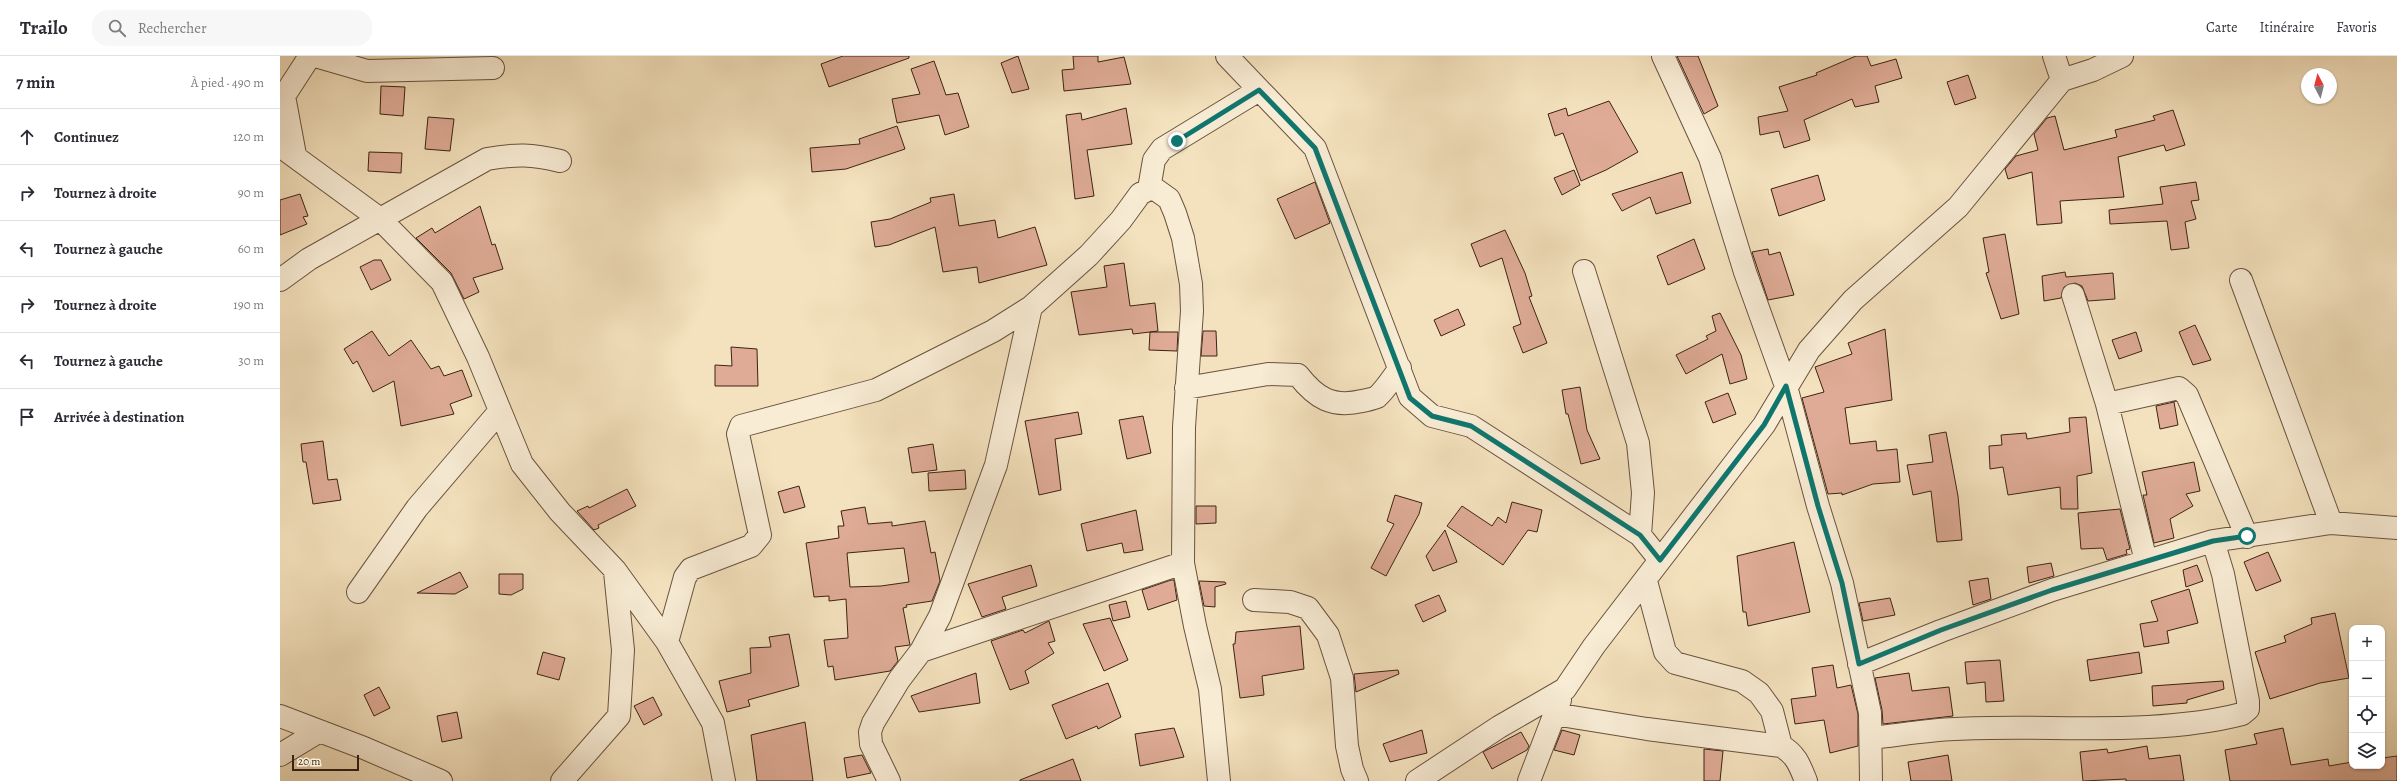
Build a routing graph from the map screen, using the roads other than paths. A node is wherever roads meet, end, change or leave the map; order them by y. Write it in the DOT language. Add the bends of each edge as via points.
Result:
graph roads {
  1 [pos="310,56"];
  2 [pos="315,56"];
  3 [pos="1227,56"];
  4 [pos="1663,56"];
  5 [pos="2054,56"];
  6 [pos="2122,56"];
  7 [pos="493,68"];
  8 [pos="2062,80"];
  9 [pos="282,88"];
  10 [pos="1259,90"];
  11 [pos="288,150"];
  12 [pos="560,161"];
  13 [pos="1149,189"];
  14 [pos="380,219"];
  15 [pos="1584,271"];
  16 [pos="280,280"];
  17 [pos="2241,280"];
  18 [pos="2073,295"];
  19 [pos="1031,307"];
  20 [pos="1400,368"];
  21 [pos="1786,386"];
  22 [pos="1186,388"];
  23 [pos="2107,404"];
  24 [pos="499,412"];
  25 [pos="2331,523"];
  26 [pos="2397,528"];
  27 [pos="1640,535"];
  28 [pos="2247,536"];
  29 [pos="2213,541"];
  30 [pos="1660,560"];
  31 [pos="2146,561"];
  32 [pos="1183,563"];
  33 [pos="615,570"];
  34 [pos="1646,581"];
  35 [pos="358,592"];
  36 [pos="1254,600"];
  37 [pos="667,642"];
  38 [pos="921,651"];
  39 [pos="1859,664"];
  40 [pos="1565,689"];
  41 [pos="1554,714"];
  42 [pos="280,716"];
  43 [pos="318,732"];
  44 [pos="1871,738"];
  45 [pos="1781,746"];
  46 [pos="280,755"];
  47 [pos="441,781"];
  48 [pos="562,781"];
  49 [pos="724,781"];
  50 [pos="890,781"];
  51 [pos="1219,781"];
  52 [pos="1358,781"];
  53 [pos="1417,781"];
  54 [pos="1529,781"];
  55 [pos="1806,781"];
  56 [pos="1872,781"];
  1 -- 9 [label="street"];
  2 -- 7 [label="street" via="367,71"];
  3 -- 10 [label="street"];
  4 -- 21 [label="street" via="1710,158 1745,272"];
  5 -- 8 [label="street"];
  6 -- 8 [label="street" via="2093,70"];
  8 -- 21 [label="street" via="1958,207 1853,300 1809,350"];
  9 -- 11 [label="street"];
  10 -- 13 [label="street" via="1162,150 1154,160"];
  10 -- 20 [label="street" via="1315,148"];
  11 -- 14 [label="street"];
  12 -- 14 [label="street" via="532,154 512,154 487,159"];
  13 -- 19 [label="street" via="1140,194 1121,220 1089,255"];
  13 -- 22 [label="street" via="1155,189 1169,200 1183,238 1191,284 1192,311"];
  14 -- 16 [label="street" via="309,259"];
  14 -- 24 [label="street" via="442,282 478,358"];
  15 -- 27 [label="street" via="1638,443 1643,493"];
  17 -- 25 [label="street"];
  18 -- 23 [label="street"];
  19 -- 37 [label="street" via="993,331 876,390 741,426 738,434 760,535 751,546 691,569 685,577"];
  19 -- 38 [label="street" via="996,465 940,616"];
  20 -- 22 [label="street" via="1376,398 1356,402 1339,403 1323,400 1309,389 1298,375 1268,374"];
  20 -- 27 [label="street" via="1410,398 1432,416 1471,426"];
  21 -- 30 [label="street" via="1764,425"];
  21 -- 39 [label="street" via="1818,506 1842,583"];
  22 -- 32 [label="street" via="1182,488"];
  23 -- 28 [label="street" via="2180,388 2187,395"];
  23 -- 31 [label="street"];
  24 -- 33 [label="street" via="522,464 560,512"];
  24 -- 35 [label="street" via="417,508"];
  25 -- 26 [label="street"];
  25 -- 28 [label="street"];
  27 -- 30 [label="street"];
  28 -- 29 [label="street"];
  29 -- 31 [label="street"];
  29 -- 44 [label="street" via="2224,574 2248,700 2248,709 2242,714 2132,727 1955,729"];
  30 -- 34 [label="street"];
  31 -- 39 [label="street" via="2044,593 1941,630"];
  32 -- 38 [label="street"];
  32 -- 51 [label="street" via="1210,689"];
  33 -- 37 [label="street"];
  33 -- 48 [label="street" via="624,650 619,716"];
  34 -- 40 [label="street" via="1594,646"];
  34 -- 45 [label="street" via="1665,652 1675,663 1742,681 1759,693 1772,711"];
  36 -- 52 [label="street" via="1290,602 1308,608 1328,635 1342,678 1347,746 1352,769"];
  37 -- 49 [label="street" via="713,723"];
  38 -- 50 [label="street" via="899,680 870,732 871,744"];
  39 -- 44 [label="street" via="1870,713"];
  40 -- 41 [label="street"];
  40 -- 53 [label="street" via="1499,727"];
  41 -- 45 [label="street"];
  41 -- 54 [label="street"];
  42 -- 43 [label="street"];
  43 -- 46 [label="street"];
  43 -- 47 [label="street" via="364,748"];
  44 -- 56 [label="street"];
  45 -- 55 [label="street" via="1796,758"];
}
